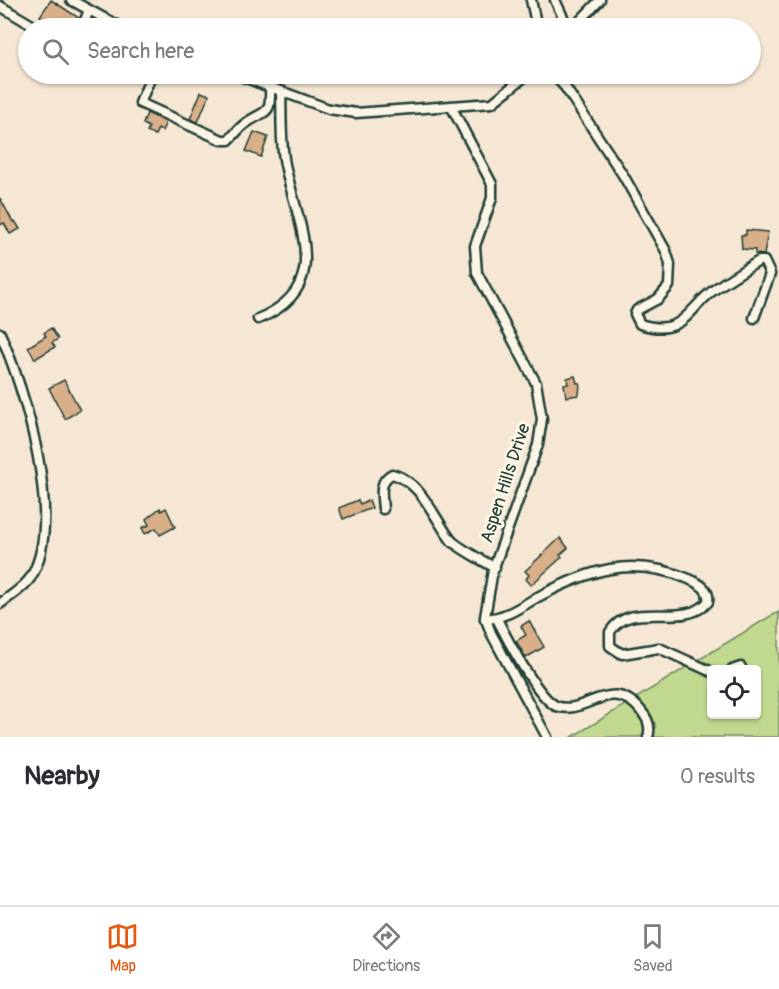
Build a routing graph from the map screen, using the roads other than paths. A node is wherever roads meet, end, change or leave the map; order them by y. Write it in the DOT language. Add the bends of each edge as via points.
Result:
graph roads {
  1 [pos="71,0"];
  2 [pos="531,0"];
  3 [pos="555,0"];
  4 [pos="600,0"];
  5 [pos="0,6"];
  6 [pos="89,10"];
  7 [pos="20,18"];
  8 [pos="86,18"];
  9 [pos="103,18"];
  10 [pos="535,18"];
  11 [pos="563,18"];
  12 [pos="583,18"];
  13 [pos="148,84"];
  14 [pos="262,84"];
  15 [pos="516,84"];
  16 [pos="562,84"];
  17 [pos="270,87"];
  18 [pos="281,91"];
  19 [pos="451,106"];
  20 [pos="754,318"];
  21 [pos="258,319"];
  22 [pos="0,333"];
  23 [pos="383,509"];
  24 [pos="495,568"];
  25 [pos="0,604"];
  26 [pos="485,619"];
  27 [pos="497,619"];
  28 [pos="707,670"];
  29 [pos="547,737"];
  30 [pos="648,737"];
  1 -- 6 [label="street"];
  2 -- 10 [label="street"];
  3 -- 11 [label="street"];
  4 -- 12 [label="street"];
  5 -- 7 [label="street"];
  6 -- 8 [label="street"];
  6 -- 9 [label="street"];
  13 -- 17 [label="street" via="140,103 222,140 229,140 244,124 266,113"];
  14 -- 17 [label="street"];
  15 -- 19 [label="street" via="492,103"];
  16 -- 20 [label="street" via="623,175 670,264 669,286 637,310 640,324 652,328 672,326 689,317 713,290 764,261 770,274"];
  17 -- 18 [label="street"];
  18 -- 19 [label="street" via="348,112"];
  18 -- 21 [label="street" via="285,167 305,264 302,282 291,300"];
  19 -- 24 [label="street, Aspen Hills Drive" via="492,184 492,198 475,246 477,273 534,378 542,408 538,445"];
  22 -- 25 [label="street" via="43,483 43,530 31,576"];
  23 -- 24 [label="street" via="385,478 392,474 400,476 432,509 451,540"];
  24 -- 26 [label="street, Aspen Hills Drive"];
  26 -- 27 [label="street"];
  26 -- 29 [label="street"];
  27 -- 28 [label="street" via="598,570 620,566 655,569 699,583 707,591 708,602 691,613 624,619 610,632 610,646 622,654 659,648"];
  27 -- 30 [label="street" via="518,660 550,702 564,707 606,696 629,699 645,715"];
}
